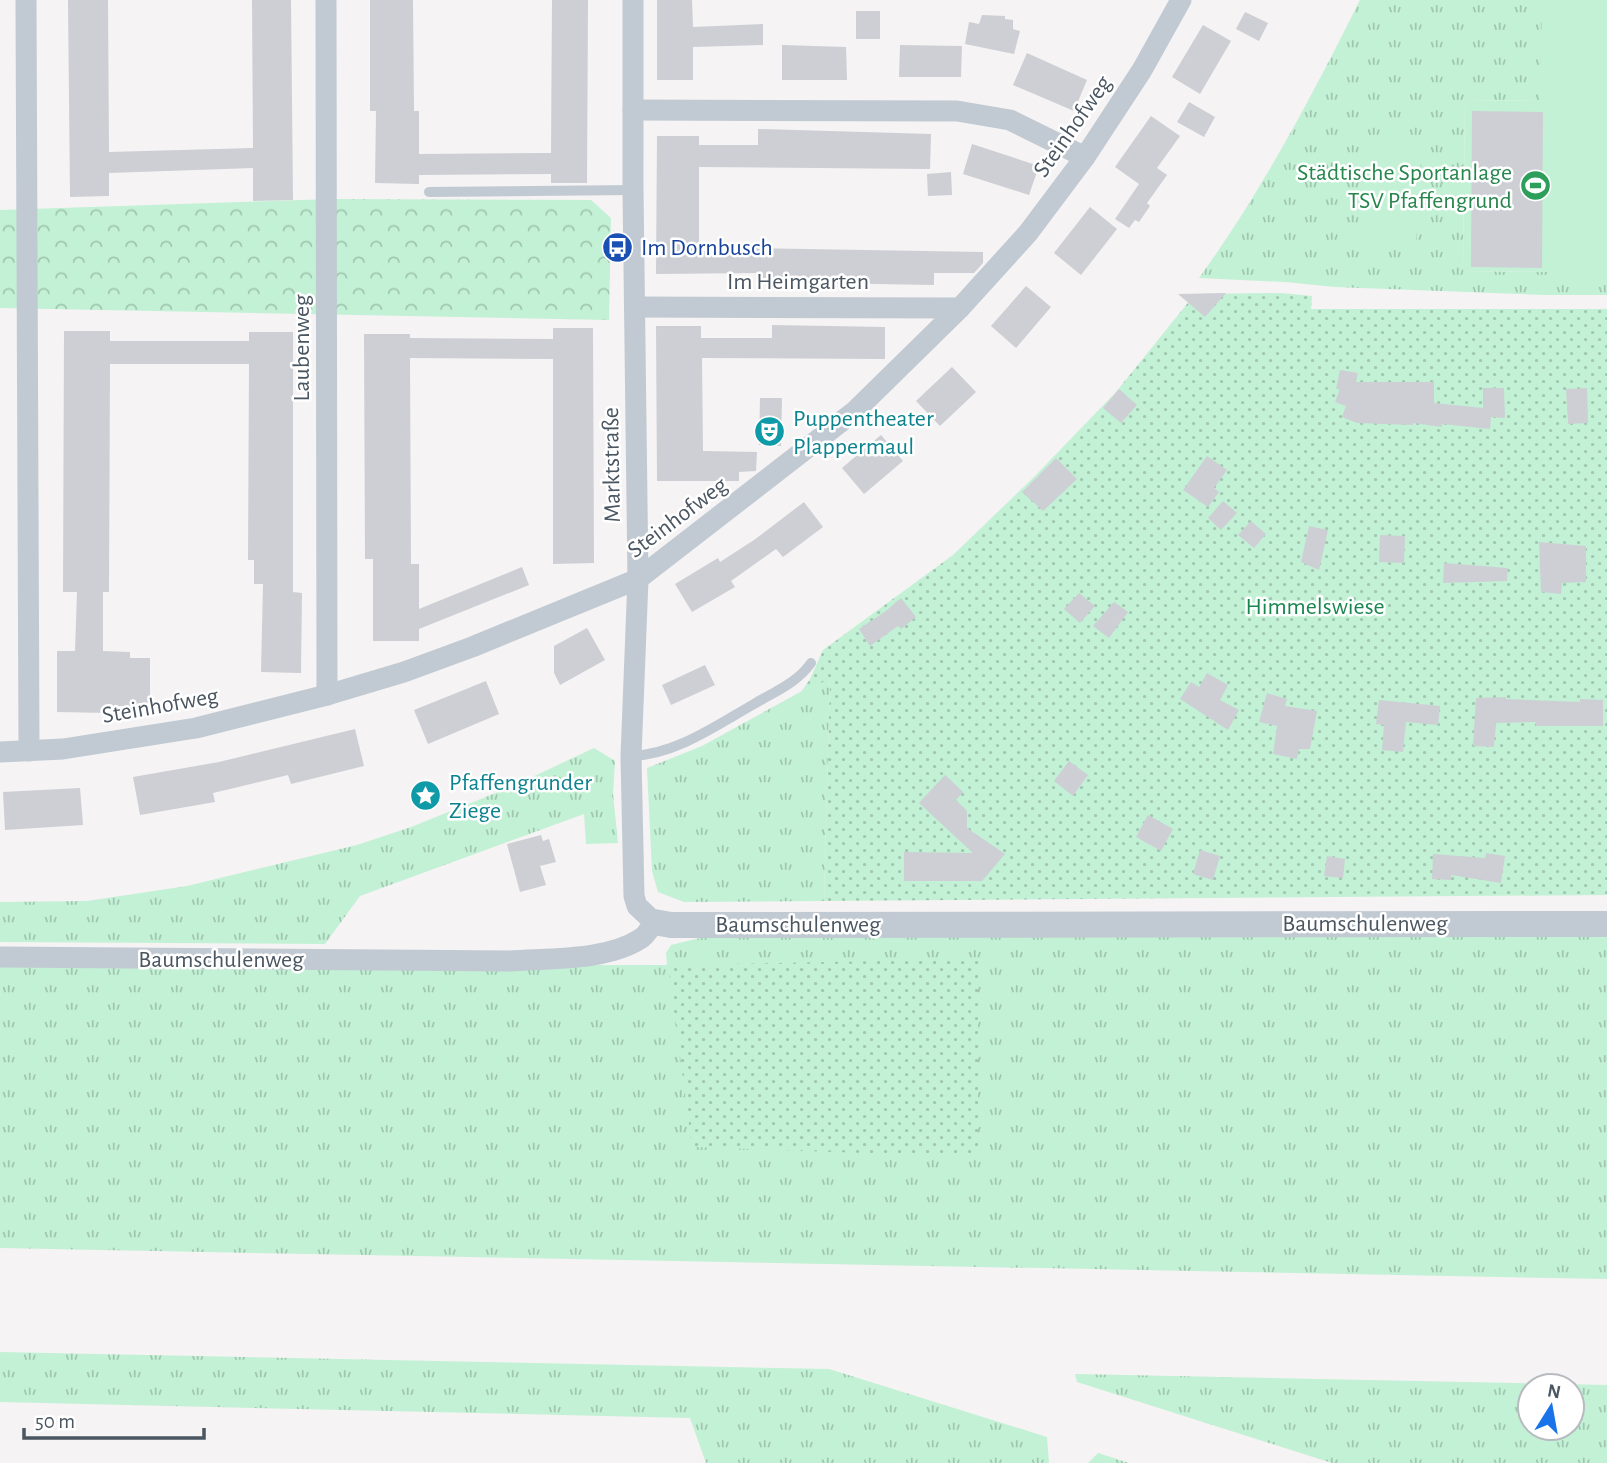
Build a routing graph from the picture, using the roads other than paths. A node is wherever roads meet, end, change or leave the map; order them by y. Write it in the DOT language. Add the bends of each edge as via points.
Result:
graph roads {
  1 [pos="26,0"];
  2 [pos="326,0"];
  3 [pos="633,0"];
  4 [pos="1181,0"];
  5 [pos="633,110"];
  6 [pos="1085,157"];
  7 [pos="633,190"];
  8 [pos="429,192"];
  9 [pos="635,307"];
  10 [pos="960,308"];
  11 [pos="638,579"];
  12 [pos="811,663"];
  13 [pos="327,695"];
  14 [pos="29,751"];
  15 [pos="0,752"];
  16 [pos="631,756"];
  17 [pos="654,922"];
  18 [pos="1607,923"];
  19 [pos="0,957"];
  1 -- 14 [label="street"];
  2 -- 13 [label="street, Laubenweg"];
  3 -- 5 [label="street, Marktstraße"];
  4 -- 6 [label="street, Steinhofweg"];
  5 -- 6 [label="street" via="957,111 1010,120"];
  5 -- 7 [label="street, Marktstraße"];
  6 -- 10 [label="street, Steinhofweg" via="1028,233"];
  7 -- 8 [label="lane"];
  7 -- 9 [label="street, Marktstraße"];
  9 -- 10 [label="street, Im Heimgarten"];
  9 -- 11 [label="street, Marktstraße"];
  10 -- 11 [label="street, Steinhofweg" via="855,411"];
  11 -- 13 [label="street, Steinhofweg" via="472,647"];
  11 -- 16 [label="street, Marktstraße"];
  12 -- 16 [label="lane" via="796,679 699,735 645,756"];
  13 -- 14 [label="street, Steinhofweg" via="196,728"];
  14 -- 15 [label="street, Steinhofweg"];
  16 -- 17 [label="street, Marktstraße" via="634,896 637,906"];
  17 -- 18 [label="street, Baumschulenweg"];
  17 -- 19 [label="street, Baumschulenweg" via="642,939 615,949 586,956 510,961"];
}
